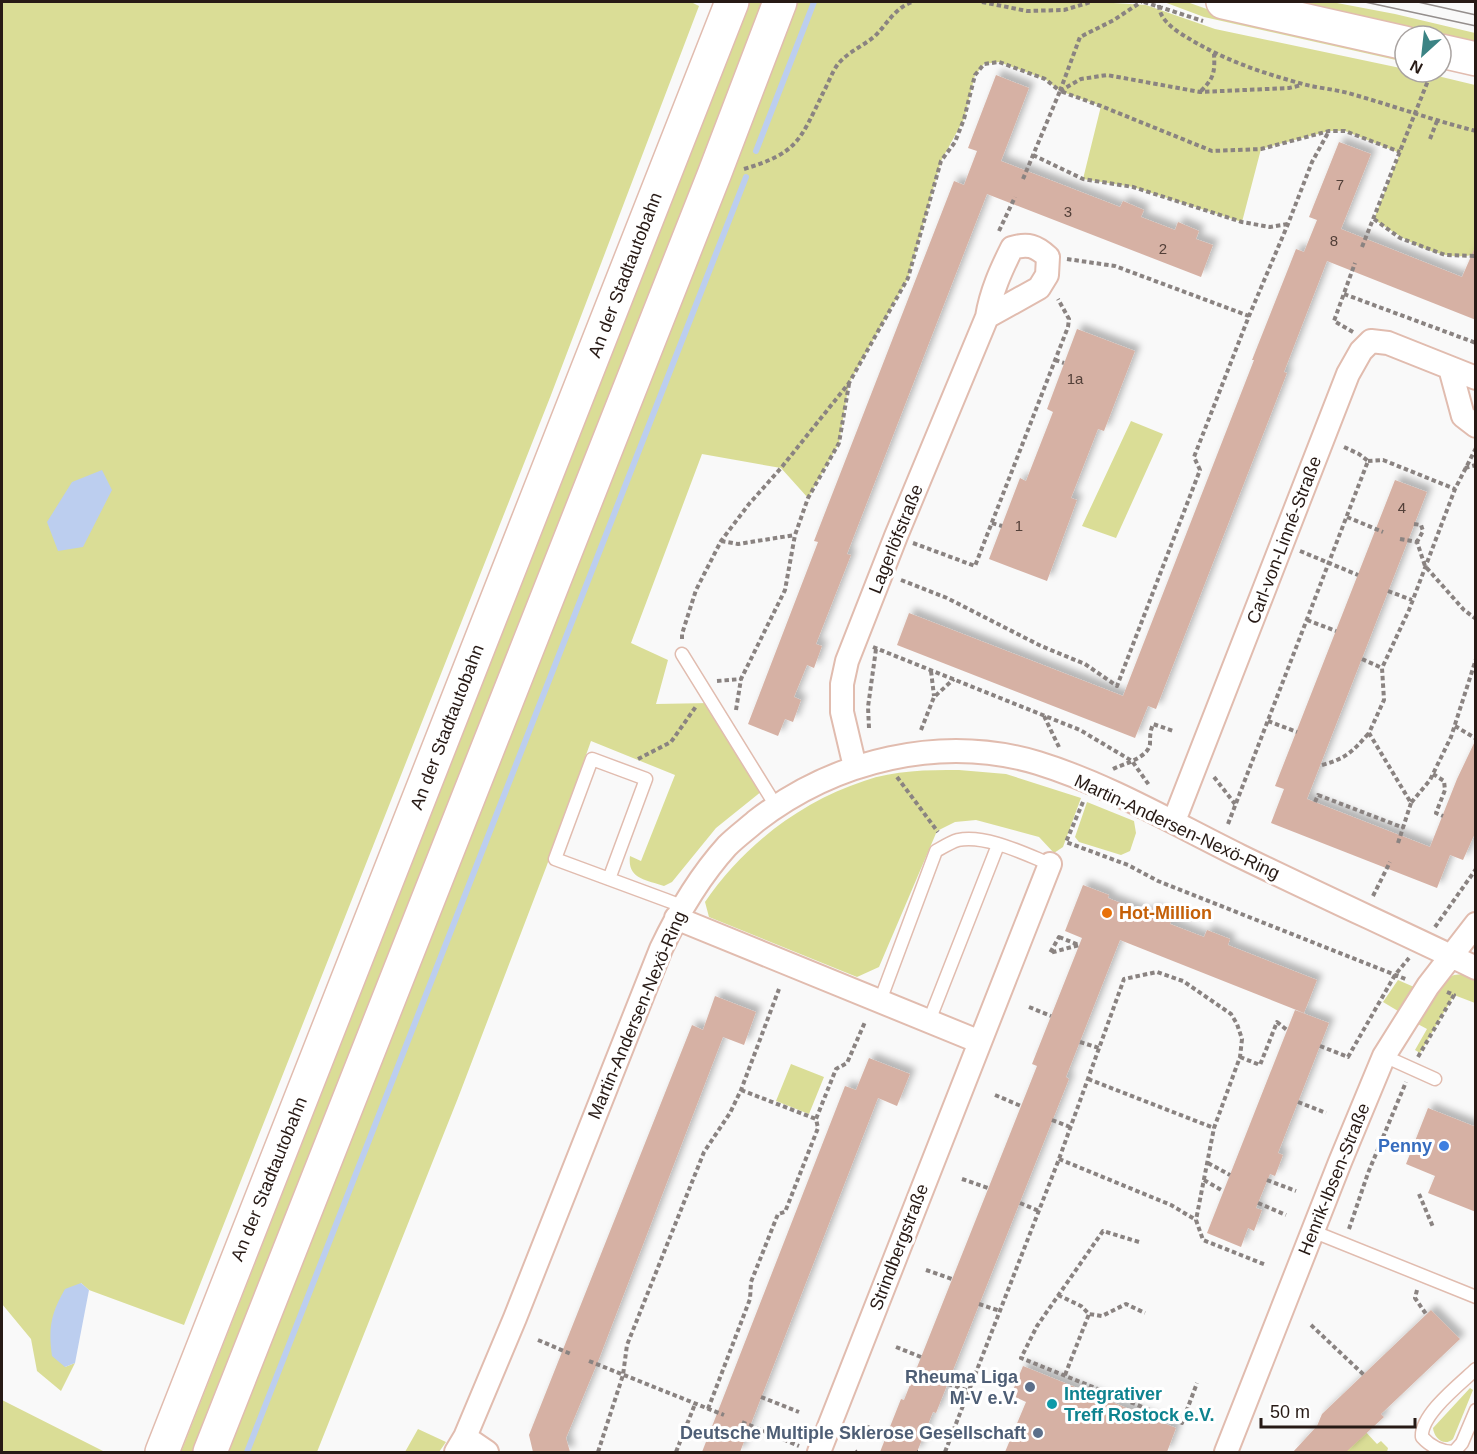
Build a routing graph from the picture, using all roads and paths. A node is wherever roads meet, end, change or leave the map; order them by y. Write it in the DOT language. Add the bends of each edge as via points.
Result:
graph roads {
  1 [pos="732,2"];
  2 [pos="780,2"];
  3 [pos="912,2"];
  4 [pos="982,2"];
  5 [pos="1090,2"];
  6 [pos="1141,2"];
  7 [pos="1223,2"];
  8 [pos="1159,5"];
  9 [pos="1393,40"];
  10 [pos="1215,54"];
  11 [pos="1453,54"];
  12 [pos="1476,59"];
  13 [pos="1305,84"];
  14 [pos="1426,84"];
  15 [pos="1060,91"];
  16 [pos="1200,92"];
  17 [pos="1414,114"];
  18 [pos="1437,121"];
  19 [pos="1329,131"];
  20 [pos="1476,131"];
  21 [pos="1430,139"];
  22 [pos="1400,153"];
  23 [pos="1033,155"];
  24 [pos="738,171"];
  25 [pos="1023,179"];
  26 [pos="1015,197"];
  27 [pos="1374,219"];
  28 [pos="1288,224"];
  29 [pos="1362,247"];
  30 [pos="1012,248"];
  31 [pos="1476,256"];
  32 [pos="1048,257"];
  33 [pos="1355,263"];
  34 [pos="1344,294"];
  35 [pos="1058,299"];
  36 [pos="1249,315"];
  37 [pos="987,317"];
  38 [pos="1371,341"];
  39 [pos="1476,343"];
  40 [pos="1055,360"];
  41 [pos="1064,363"];
  42 [pos="1450,368"];
  43 [pos="1476,378"];
  44 [pos="849,383"];
  45 [pos="1476,426"];
  46 [pos="1324,438"];
  47 [pos="1476,448"];
  48 [pos="1368,461"];
  49 [pos="1476,465"];
  50 [pos="1466,468"];
  51 [pos="1455,489"];
  52 [pos="1347,517"];
  53 [pos="992,523"];
  54 [pos="1414,524"];
  55 [pos="1002,526"];
  56 [pos="1383,532"];
  57 [pos="795,535"];
  58 [pos="896,536"];
  59 [pos="1400,539"];
  60 [pos="721,541"];
  61 [pos="1417,542"];
  62 [pos="1283,543"];
  63 [pos="1329,563"];
  64 [pos="1425,566"];
  65 [pos="882,573"];
  66 [pos="1358,575"];
  67 [pos="1388,591"];
  68 [pos="1412,600"];
  69 [pos="1476,619"];
  70 [pos="1307,620"];
  71 [pos="1336,631"];
  72 [pos="682,654"];
  73 [pos="1362,658"];
  74 [pos="1476,659"];
  75 [pos="1382,668"];
  76 [pos="931,670"];
  77 [pos="954,679"];
  78 [pos="934,697"];
  79 [pos="698,703"];
  80 [pos="1044,716"];
  81 [pos="1268,721"];
  82 [pos="1455,726"];
  83 [pos="921,730"];
  84 [pos="1173,731"];
  85 [pos="1297,732"];
  86 [pos="1369,733"];
  87 [pos="1475,738"];
  88 [pos="737,741"];
  89 [pos="1059,748"];
  90 [pos="1198,758"];
  91 [pos="883,759"];
  92 [pos="1132,761"];
  93 [pos="1322,765"];
  94 [pos="855,767"];
  95 [pos="619,769"];
  96 [pos="1110,770"];
  97 [pos="1433,774"];
  98 [pos="1091,784"];
  99 [pos="1152,789"];
  100 [pos="1315,802"];
  101 [pos="1411,803"];
  102 [pos="1236,804"];
  103 [pos="776,806"];
  104 [pos="1443,816"];
  105 [pos="1174,821"];
  106 [pos="1228,824"];
  107 [pos="1404,828"];
  108 [pos="1398,843"];
  109 [pos="998,845"];
  110 [pos="946,846"];
  111 [pos="1390,862"];
  112 [pos="1050,864"];
  113 [pos="1476,869"];
  114 [pos="609,879"];
  115 [pos="679,912"];
  116 [pos="1363,915"];
  117 [pos="1476,924"];
  118 [pos="1421,942"];
  119 [pos="1050,953"];
  120 [pos="1450,955"];
  121 [pos="1476,968"];
  122 [pos="1395,975"];
  123 [pos="779,989"];
  124 [pos="1454,995"];
  125 [pos="880,1001"];
  126 [pos="1029,1007"];
  127 [pos="1051,1017"];
  128 [pos="865,1022"];
  129 [pos="929,1022"];
  130 [pos="1287,1030"];
  131 [pos="1080,1041"];
  132 [pos="980,1042"];
  133 [pos="1320,1046"];
  134 [pos="1099,1048"];
  135 [pos="1384,1056"];
  136 [pos="1240,1057"];
  137 [pos="1411,1070"];
  138 [pos="1088,1079"];
  139 [pos="1435,1079"];
  140 [pos="741,1090"];
  141 [pos="995,1095"];
  142 [pos="1298,1102"];
  143 [pos="1021,1106"];
  144 [pos="1326,1113"];
  145 [pos="816,1119"];
  146 [pos="1052,1120"];
  147 [pos="1070,1127"];
  148 [pos="1214,1128"];
  149 [pos="1059,1159"];
  150 [pos="1208,1162"];
  151 [pos="1230,1175"];
  152 [pos="962,1179"];
  153 [pos="1204,1180"];
  154 [pos="1267,1180"];
  155 [pos="988,1188"];
  156 [pos="1223,1191"];
  157 [pos="1296,1191"];
  158 [pos="1419,1194"];
  159 [pos="1020,1203"];
  160 [pos="1258,1203"];
  161 [pos="1039,1211"];
  162 [pos="1286,1215"];
  163 [pos="1196,1220"];
  164 [pos="1433,1227"];
  165 [pos="1312,1231"];
  166 [pos="1139,1242"];
  167 [pos="1343,1244"];
  168 [pos="1266,1265"];
  169 [pos="926,1270"];
  170 [pos="1420,1275"];
  171 [pos="952,1279"];
  172 [pos="1058,1295"];
  173 [pos="1476,1297"];
  174 [pos="980,1304"];
  175 [pos="1000,1311"];
  176 [pos="1145,1313"];
  177 [pos="1089,1314"];
  178 [pos="1426,1314"];
  179 [pos="1311,1325"];
  180 [pos="538,1340"];
  181 [pos="896,1347"];
  182 [pos="571,1354"];
  183 [pos="921,1357"];
  184 [pos="589,1361"];
  185 [pos="1476,1370"];
  186 [pos="623,1375"];
  187 [pos="1065,1375"];
  188 [pos="1364,1375"];
  189 [pos="1197,1383"];
  190 [pos="948,1384"];
  191 [pos="969,1391"];
  192 [pos="761,1397"];
  193 [pos="695,1404"];
  194 [pos="708,1409"];
  195 [pos="1476,1410"];
  196 [pos="799,1412"];
  197 [pos="724,1415"];
  198 [pos="742,1422"];
  199 [pos="865,1426"];
  200 [pos="887,1436"];
  201 [pos="461,1445"];
  202 [pos="813,1451"];
  203 [pos="162,1452"];
  204 [pos="210,1452"];
  205 [pos="488,1452"];
  206 [pos="598,1452"];
  207 [pos="676,1452"];
  208 [pos="945,1452"];
  209 [pos="1226,1452"];
  1 -- 203 [label="main road, An der Stadtautobahn"];
  2 -- 204 [label="main road"];
  3 -- 24 [label="path" via="903,5 874,36 837,65 793,147 777,158"];
  4 -- 5 [label="path" via="1027,11 1064,10"];
  6 -- 15 [label="path" via="1080,37"];
  7 -- 9 [label="main road"];
  8 -- 10 [label="path" via="1175,30"];
  10 -- 13 [label="path"];
  10 -- 16 [label="path" via="1212,81"];
  11 -- 12 [label="main road"];
  13 -- 16 [label="path"];
  13 -- 17 [label="path"];
  14 -- 17 [label="path"];
  15 -- 16 [label="path" via="1081,79 1107,75"];
  15 -- 19 [label="path" via="1212,152 1261,149"];
  15 -- 23 [label="path"];
  15 -- 44 [label="path" via="1046,79 999,62 984,64 975,75 955,142 941,161 908,278"];
  17 -- 18 [label="path"];
  17 -- 22 [label="path"];
  18 -- 20 [label="path"];
  18 -- 21 [label="path"];
  19 -- 22 [label="path" via="1345,130"];
  19 -- 28 [label="path" via="1312,162"];
  22 -- 27 [label="path"];
  23 -- 25 [label="path"];
  23 -- 28 [label="path" via="1083,179 1133,187 1242,222 1270,227"];
  26 -- 30 [label="path" via="996,239"];
  27 -- 29 [label="path"];
  27 -- 31 [label="path" via="1400,238 1445,255"];
  28 -- 36 [label="path"];
  30 -- 32 [label="street" via="1036,247"];
  30 -- 37 [label="street, Lagerlöfstraße" via="1000,272"];
  32 -- 36 [label="path" via="1115,266"];
  32 -- 37 [label="street" via="1047,274 1039,288"];
  33 -- 34 [label="path"];
  34 -- 38 [label="path" via="1334,321"];
  34 -- 39 [label="path"];
  35 -- 40 [label="path" via="1069,319"];
  36 -- 65 [label="path" via="1194,457 1200,470 1117,686 1085,664 947,598"];
  37 -- 58 [label="street, Lagerlöfstraße"];
  38 -- 42 [label="street" via="1388,343"];
  38 -- 46 [label="street, Carl-von-Linné-Straße" via="1348,374"];
  40 -- 41 [label="path"];
  40 -- 53 [label="path"];
  42 -- 43 [label="street"];
  42 -- 45 [label="street" via="1463,416"];
  44 -- 57 [label="path" via="839,443 808,498"];
  44 -- 60 [label="path"];
  46 -- 48 [label="path"];
  46 -- 62 [label="street, Carl-von-Linné-Straße"];
  47 -- 50 [label="path"];
  48 -- 51 [label="path" via="1383,460"];
  48 -- 52 [label="path"];
  49 -- 50 [label="path"];
  50 -- 51 [label="path"];
  51 -- 64 [label="path"];
  52 -- 56 [label="path"];
  52 -- 63 [label="path"];
  53 -- 55 [label="path"];
  53 -- 58 [label="path" via="975,566"];
  54 -- 61 [label="path" via="1421,525 1423,531"];
  57 -- 60 [label="path" via="738,544"];
  57 -- 88 [label="path" via="785,590 741,679 734,723"];
  58 -- 65 [label="street, Lagerlöfstraße"];
  59 -- 61 [label="path"];
  60 -- 72 [label="path" via="696,590 682,634"];
  61 -- 64 [label="path"];
  62 -- 63 [label="path"];
  62 -- 90 [label="street, Carl-von-Linné-Straße"];
  63 -- 66 [label="path"];
  63 -- 70 [label="path"];
  64 -- 68 [label="path"];
  64 -- 69 [label="path"];
  65 -- 94 [label="street, Lagerlöfstraße" via="847,661 842,684 842,712"];
  67 -- 68 [label="path"];
  68 -- 75 [label="path"];
  70 -- 71 [label="path"];
  70 -- 81 [label="path"];
  72 -- 88 [label="lane"];
  73 -- 75 [label="path"];
  74 -- 82 [label="path"];
  75 -- 86 [label="path" via="1384,700"];
  76 -- 77 [label="path"];
  76 -- 78 [label="path"];
  76 -- 91 [label="path" via="876,648 868,706 870,741"];
  77 -- 78 [label="path"];
  77 -- 80 [label="path"];
  78 -- 83 [label="path"];
  79 -- 95 [label="path" via="671,742"];
  80 -- 89 [label="path"];
  80 -- 92 [label="path" via="1080,730"];
  81 -- 85 [label="path"];
  81 -- 102 [label="path"];
  82 -- 87 [label="path"];
  82 -- 97 [label="path"];
  84 -- 92 [label="path" via="1153,724 1150,746"];
  86 -- 93 [label="path" via="1350,754"];
  86 -- 101 [label="path"];
  88 -- 103 [label="lane"];
  90 -- 102 [label="path"];
  90 -- 105 [label="street, Carl-von-Linné-Straße"];
  91 -- 94 [label="street, Martin-Andersen-Nexö-Ring"];
  91 -- 98 [label="street, Martin-Andersen-Nexö-Ring" via="932,752 986,752 1037,763"];
  91 -- 110 [label="path"];
  92 -- 96 [label="path"];
  92 -- 99 [label="path"];
  94 -- 103 [label="street, Martin-Andersen-Nexö-Ring" via="811,785"];
  95 -- 114 [label="lane" via="646,780"];
  95 -- 114 [label="lane" via="592,759 555,858"];
  97 -- 101 [label="path"];
  97 -- 104 [label="path" via="1444,781 1445,790 1436,813"];
  98 -- 105 [label="street, Martin-Andersen-Nexö-Ring"];
  98 -- 122 [label="path" via="1066,842"];
  100 -- 107 [label="path" via="1318,795"];
  101 -- 107 [label="path"];
  102 -- 106 [label="path"];
  103 -- 115 [label="street, Martin-Andersen-Nexö-Ring" via="729,843"];
  105 -- 116 [label="street, Martin-Andersen-Nexö-Ring"];
  107 -- 108 [label="path"];
  109 -- 110 [label="lane" via="975,839 957,840"];
  109 -- 112 [label="lane"];
  109 -- 129 [label="lane"];
  110 -- 125 [label="lane" via="936,851"];
  111 -- 116 [label="path"];
  112 -- 132 [label="street, Strindbergstraße"];
  113 -- 118 [label="path"];
  114 -- 115 [label="lane"];
  115 -- 125 [label="street"];
  115 -- 201 [label="street, Martin-Andersen-Nexö-Ring"];
  116 -- 118 [label="street, Martin-Andersen-Nexö-Ring"];
  117 -- 120 [label="street, Henrik-Ibsen-Straße"];
  118 -- 120 [label="street, Martin-Andersen-Nexö-Ring"];
  118 -- 122 [label="path"];
  119 -- 119 [label="path" via="1059,937 1079,945 1060,951"];
  120 -- 121 [label="street, Martin-Andersen-Nexö-Ring"];
  120 -- 135 [label="street, Henrik-Ibsen-Straße"];
  122 -- 133 [label="path" via="1348,1057"];
  123 -- 140 [label="path"];
  124 -- 137 [label="path"];
  125 -- 129 [label="street"];
  126 -- 127 [label="path"];
  128 -- 145 [label="path" via="847,1063 836,1069"];
  129 -- 132 [label="street"];
  130 -- 136 [label="path" via="1277,1022 1260,1065"];
  131 -- 134 [label="path"];
  132 -- 202 [label="street, Strindbergstraße"];
  134 -- 136 [label="path" via="1124,979 1157,972 1183,981 1232,1014 1242,1039"];
  134 -- 138 [label="path"];
  135 -- 137 [label="lane"];
  135 -- 165 [label="street, Henrik-Ibsen-Straße"];
  136 -- 148 [label="path"];
  137 -- 139 [label="lane"];
  137 -- 167 [label="path"];
  138 -- 147 [label="path"];
  138 -- 148 [label="path"];
  140 -- 145 [label="path"];
  140 -- 186 [label="path" via="704,1152 627,1345"];
  141 -- 143 [label="path"];
  142 -- 144 [label="path"];
  145 -- 194 [label="path" via="818,1128 785,1212 778,1214 751,1282 750,1299"];
  146 -- 147 [label="path"];
  147 -- 149 [label="path"];
  148 -- 150 [label="path"];
  149 -- 161 [label="path"];
  149 -- 163 [label="path" via="1171,1205"];
  150 -- 151 [label="path"];
  150 -- 153 [label="path"];
  152 -- 155 [label="path"];
  153 -- 156 [label="path"];
  153 -- 163 [label="path"];
  154 -- 157 [label="path"];
  158 -- 164 [label="path"];
  159 -- 161 [label="path"];
  160 -- 162 [label="path"];
  161 -- 175 [label="path"];
  163 -- 168 [label="path" via="1203,1240"];
  165 -- 167 [label="lane"];
  165 -- 209 [label="street, Henrik-Ibsen-Straße"];
  166 -- 172 [label="path" via="1103,1231"];
  167 -- 170 [label="lane"];
  169 -- 171 [label="path"];
  170 -- 173 [label="lane"];
  170 -- 178 [label="path" via="1415,1298"];
  172 -- 177 [label="path"];
  172 -- 187 [label="path" via="1021,1358"];
  174 -- 175 [label="path"];
  175 -- 191 [label="path"];
  176 -- 177 [label="path" via="1126,1304 1102,1316"];
  177 -- 187 [label="path"];
  179 -- 188 [label="path"];
  180 -- 182 [label="path"];
  181 -- 183 [label="path"];
  184 -- 186 [label="path"];
  185 -- 195 [label="lane" via="1428,1418 1421,1429 1422,1437 1437,1448 1454,1452"];
  186 -- 193 [label="path"];
  186 -- 206 [label="path"];
  187 -- 189 [label="path" via="1182,1423"];
  190 -- 191 [label="path"];
  191 -- 208 [label="path"];
  192 -- 196 [label="path"];
  193 -- 194 [label="path"];
  193 -- 207 [label="path"];
  194 -- 197 [label="path"];
  198 -- 202 [label="path"];
  199 -- 200 [label="path"];
  201 -- 205 [label="street"];
}
